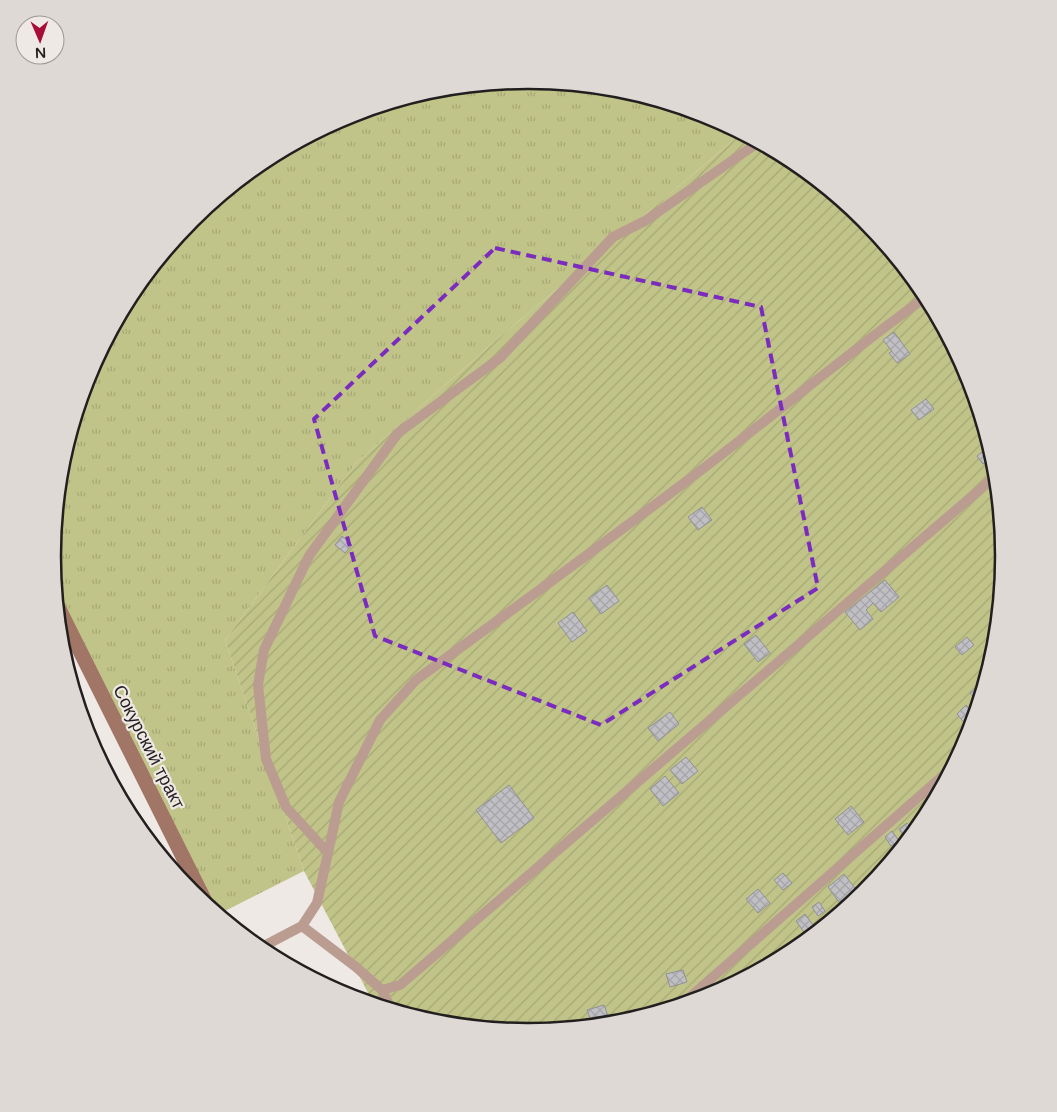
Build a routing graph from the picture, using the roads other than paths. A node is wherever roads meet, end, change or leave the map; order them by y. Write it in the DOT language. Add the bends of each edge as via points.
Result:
graph roads {
  1 [pos="753,146"];
  2 [pos="920,301"];
  3 [pos="990,480"];
  4 [pos="66,623"];
  5 [pos="940,777"];
  6 [pos="328,853"];
  7 [pos="197,885"];
  8 [pos="302,926"];
  9 [pos="268,944"];
  10 [pos="382,990"];
  11 [pos="696,992"];
  12 [pos="387,1001"];
  1 -- 6 [label="lane" via="645,221 614,237 500,358 398,432 309,556 264,650 258,685 266,759 286,807"];
  2 -- 6 [label="lane" via="685,483 416,680 380,720 359,761 339,802"];
  3 -- 10 [label="lane" via="400,985"];
  4 -- 7 [label="street, Сокурский тракт"];
  5 -- 11 [label="lane"];
  6 -- 8 [label="lane" via="317,903"];
  8 -- 9 [label="lane"];
  8 -- 10 [label="lane"];
  10 -- 12 [label="lane"];
}
